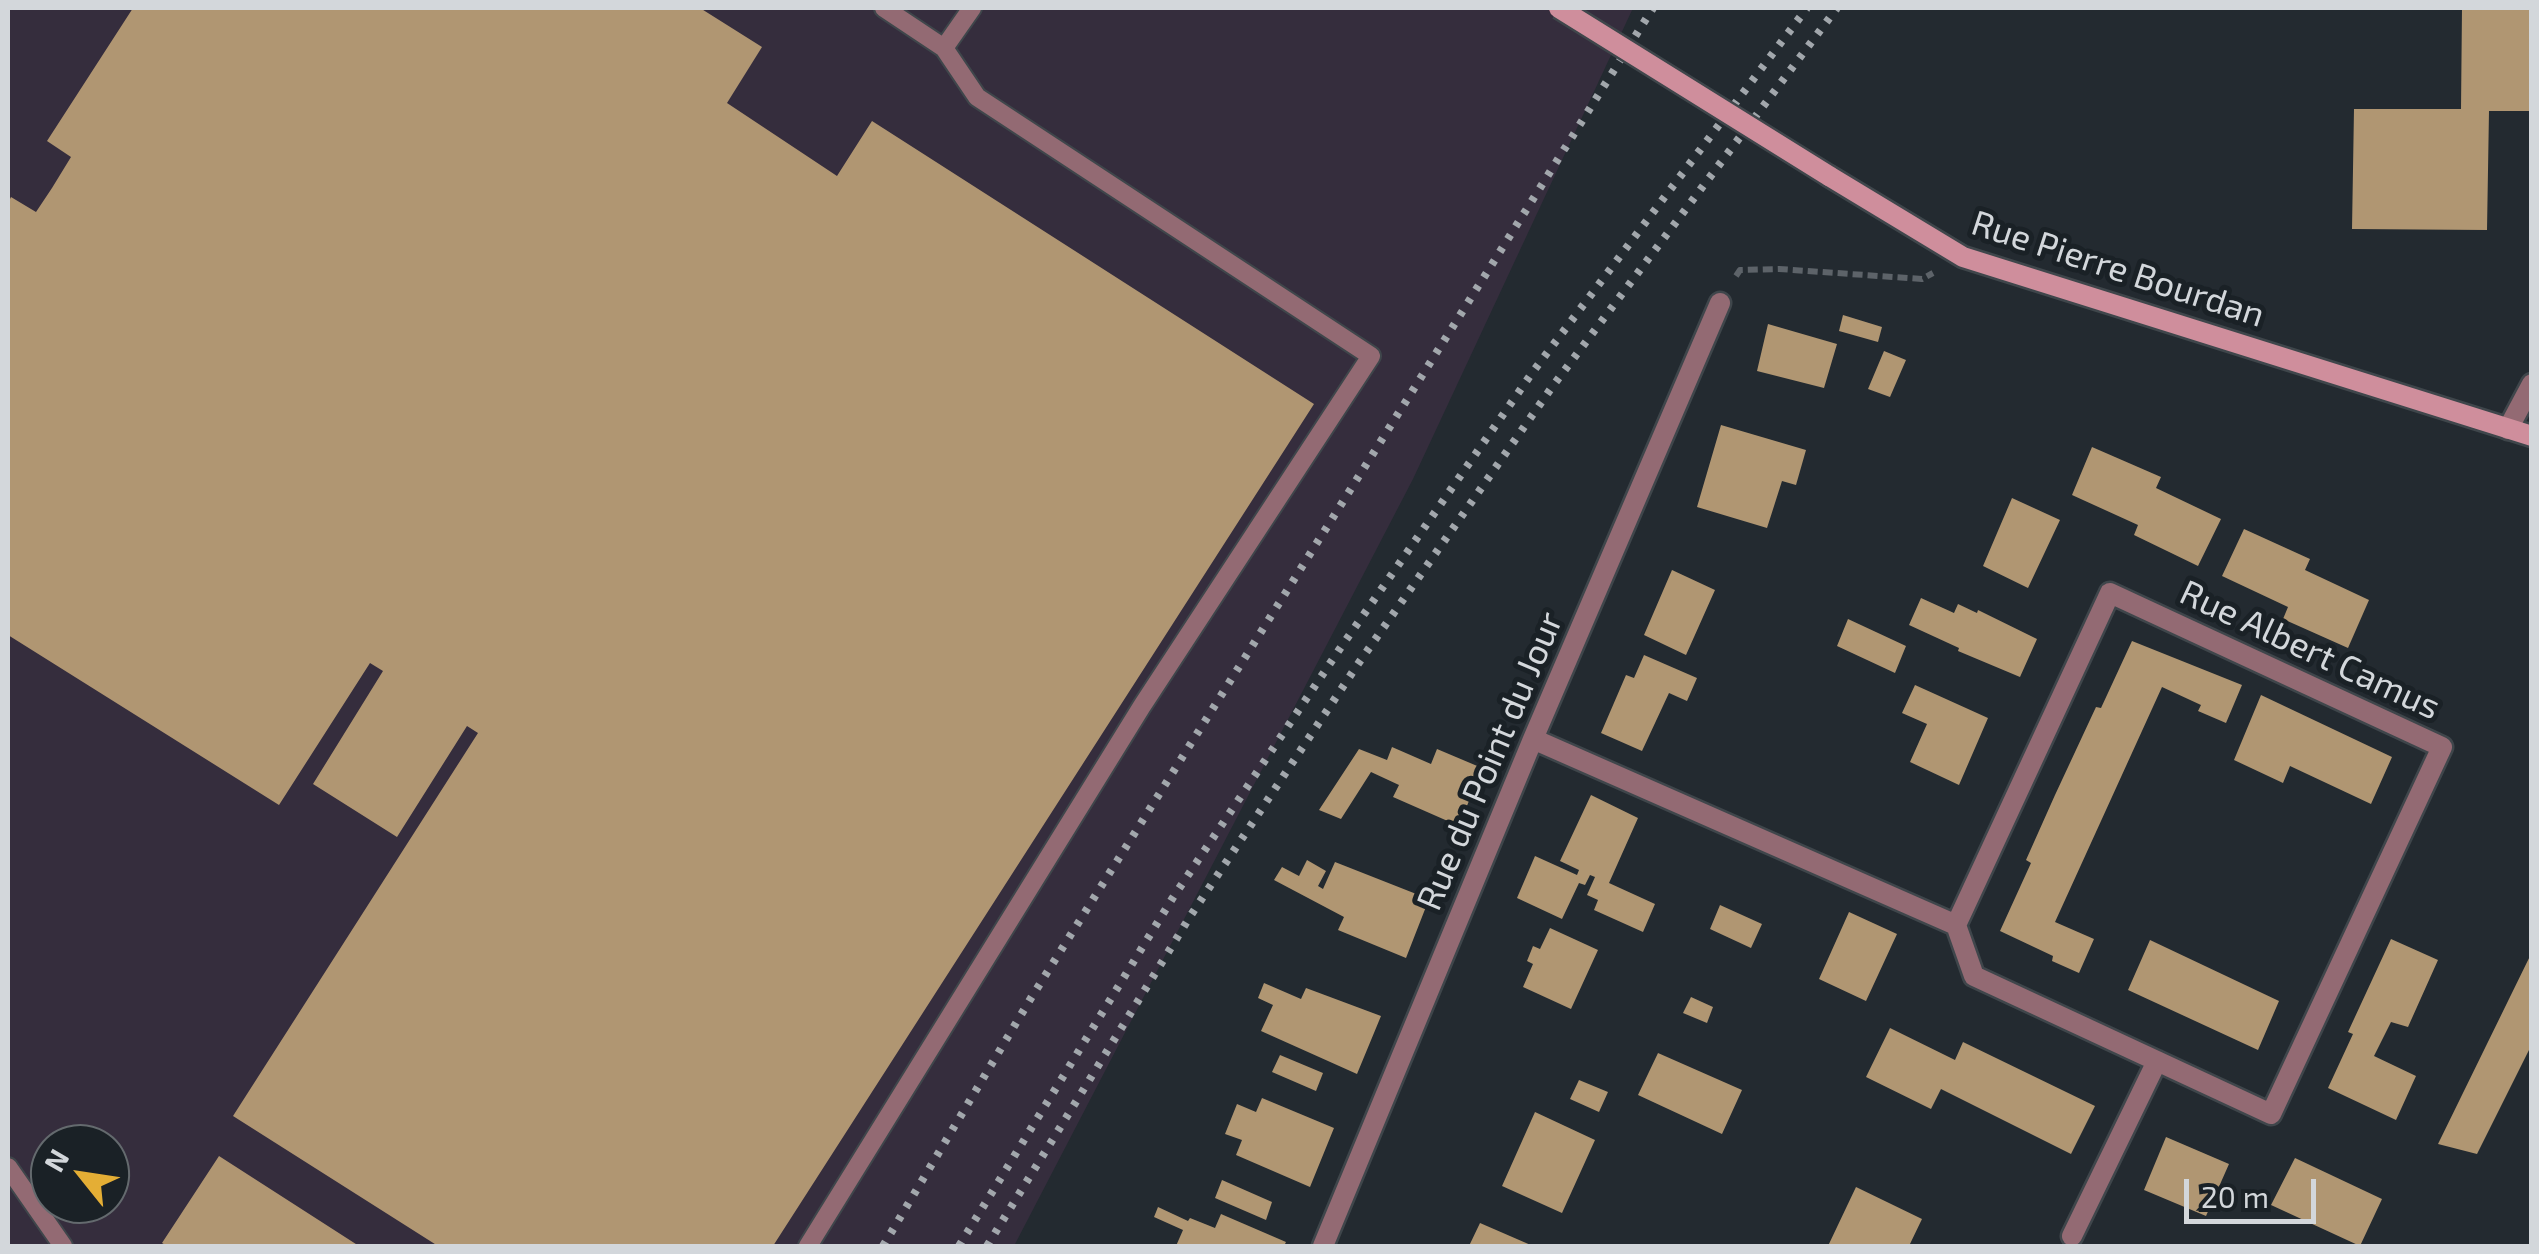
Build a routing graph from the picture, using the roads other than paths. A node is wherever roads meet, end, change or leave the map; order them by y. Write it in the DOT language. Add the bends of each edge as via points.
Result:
graph roads {
  1 [pos="884,8"];
  2 [pos="972,8"];
  3 [pos="1559,8"];
  4 [pos="944,48"];
  5 [pos="1720,303"];
  6 [pos="2532,384"];
  7 [pos="2508,429"];
  8 [pos="2532,436"];
  9 [pos="1534,738"];
  10 [pos="1956,925"];
  11 [pos="2156,1061"];
  12 [pos="8,1168"];
  13 [pos="2072,1236"];
  14 [pos="63,1246"];
  15 [pos="808,1246"];
  16 [pos="1322,1246"];
  1 -- 4 [label="lane"];
  2 -- 4 [label="lane"];
  3 -- 7 [label="street, Rue Pierre Bourdan, bridge" via="1963,257"];
  4 -- 15 [label="lane" via="977,97 1370,356 1142,706"];
  5 -- 9 [label="street, Rue du Point du Jour"];
  6 -- 7 [label="street"];
  7 -- 8 [label="street, Rue Pierre Bourdan"];
  9 -- 10 [label="street"];
  9 -- 16 [label="street, Rue du Point du Jour"];
  10 -- 11 [label="street, Rue Albert Camus" via="1974,976"];
  10 -- 11 [label="street, Rue Albert Camus" via="2110,593 2442,747 2271,1114"];
  11 -- 13 [label="street"];
  12 -- 14 [label="lane"];
}
